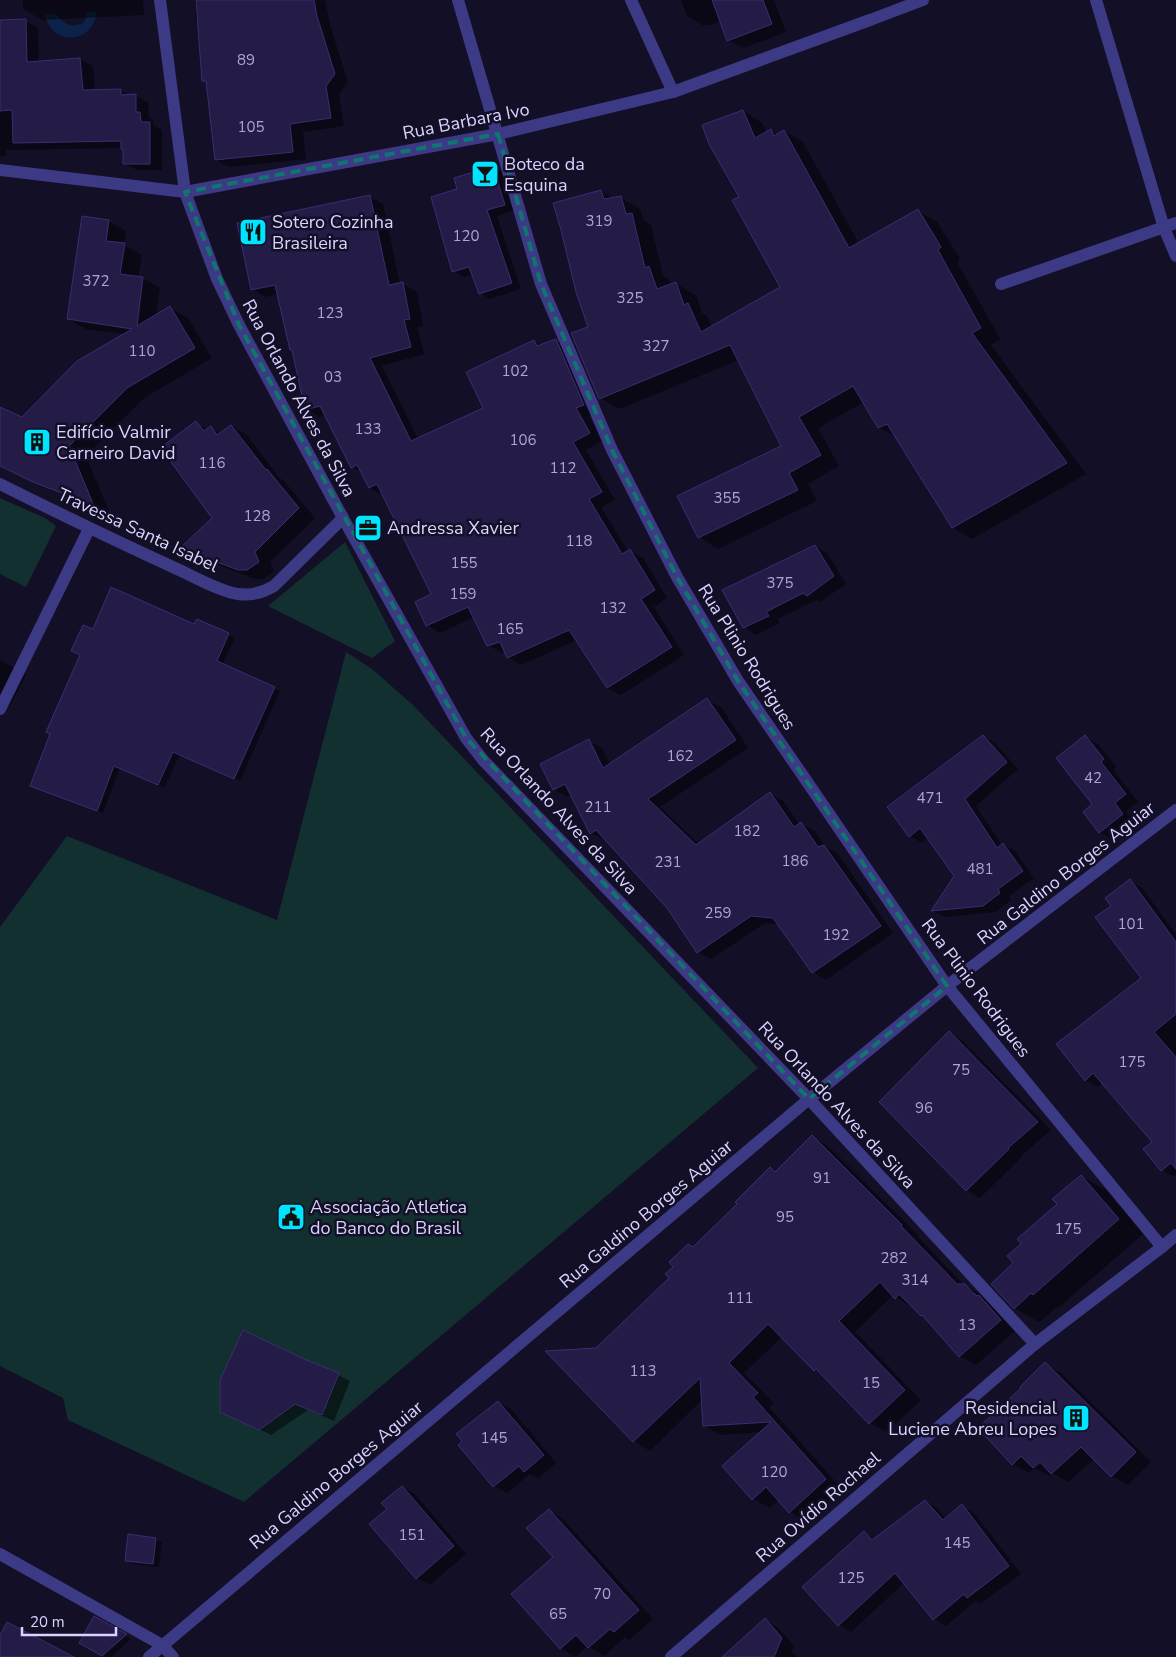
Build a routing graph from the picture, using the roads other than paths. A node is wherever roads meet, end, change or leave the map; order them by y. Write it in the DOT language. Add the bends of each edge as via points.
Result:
graph roads {
  1 [pos="160,0"];
  2 [pos="458,0"];
  3 [pos="631,0"];
  4 [pos="923,0"];
  5 [pos="1096,0"];
  6 [pos="673,92"];
  7 [pos="498,134"];
  8 [pos="0,170"];
  9 [pos="185,192"];
  10 [pos="1170,226"];
  11 [pos="1176,256"];
  12 [pos="1001,284"];
  13 [pos="0,484"];
  14 [pos="343,518"];
  15 [pos="89,529"];
  16 [pos="0,709"];
  17 [pos="1176,810"];
  18 [pos="947,986"];
  19 [pos="809,1099"];
  20 [pos="1176,1235"];
  21 [pos="1162,1247"];
  22 [pos="1035,1344"];
  23 [pos="0,1554"];
  24 [pos="162,1645"];
  25 [pos="149,1657"];
  26 [pos="173,1657"];
  27 [pos="671,1657"];
  1 -- 9 [label="street, Rua Orlando Alves da Silva"];
  2 -- 7 [label="street, Rua Plinio Rodrigues"];
  3 -- 6 [label="street"];
  4 -- 6 [label="street, Rua Barbara Ivo"];
  5 -- 10 [label="street"];
  6 -- 7 [label="street, Rua Barbara Ivo"];
  7 -- 9 [label="street, Rua Barbara Ivo"];
  7 -- 18 [label="street, Rua Plinio Rodrigues" via="541,284 612,450 677,577 738,681"];
  8 -- 9 [label="street, Rua Barbara Ivo"];
  9 -- 14 [label="street, Rua Orlando Alves da Silva" via="217,279 239,326"];
  10 -- 11 [label="street"];
  10 -- 12 [label="street"];
  13 -- 15 [label="street, Travessa Santa Isabel"];
  14 -- 15 [label="street, Travessa Santa Isabel" via="274,586 252,595 236,594"];
  14 -- 19 [label="street, Rua Orlando Alves da Silva" via="466,738 483,760"];
  15 -- 16 [label="street"];
  17 -- 18 [label="street, Rua Galdino Borges Aguiar"];
  18 -- 19 [label="street, Rua Galdino Borges Aguiar"];
  18 -- 21 [label="street, Rua Plinio Rodrigues"];
  19 -- 22 [label="street, Rua Orlando Alves da Silva"];
  19 -- 24 [label="street, Rua Galdino Borges Aguiar"];
  20 -- 21 [label="street, Rua Ovídio Rochael"];
  21 -- 22 [label="street, Rua Ovídio Rochael"];
  22 -- 27 [label="street, Rua Ovídio Rochael"];
  23 -- 24 [label="street"];
  24 -- 25 [label="street, Rua Galdino Borges Aguiar"];
  24 -- 26 [label="street"];
}
